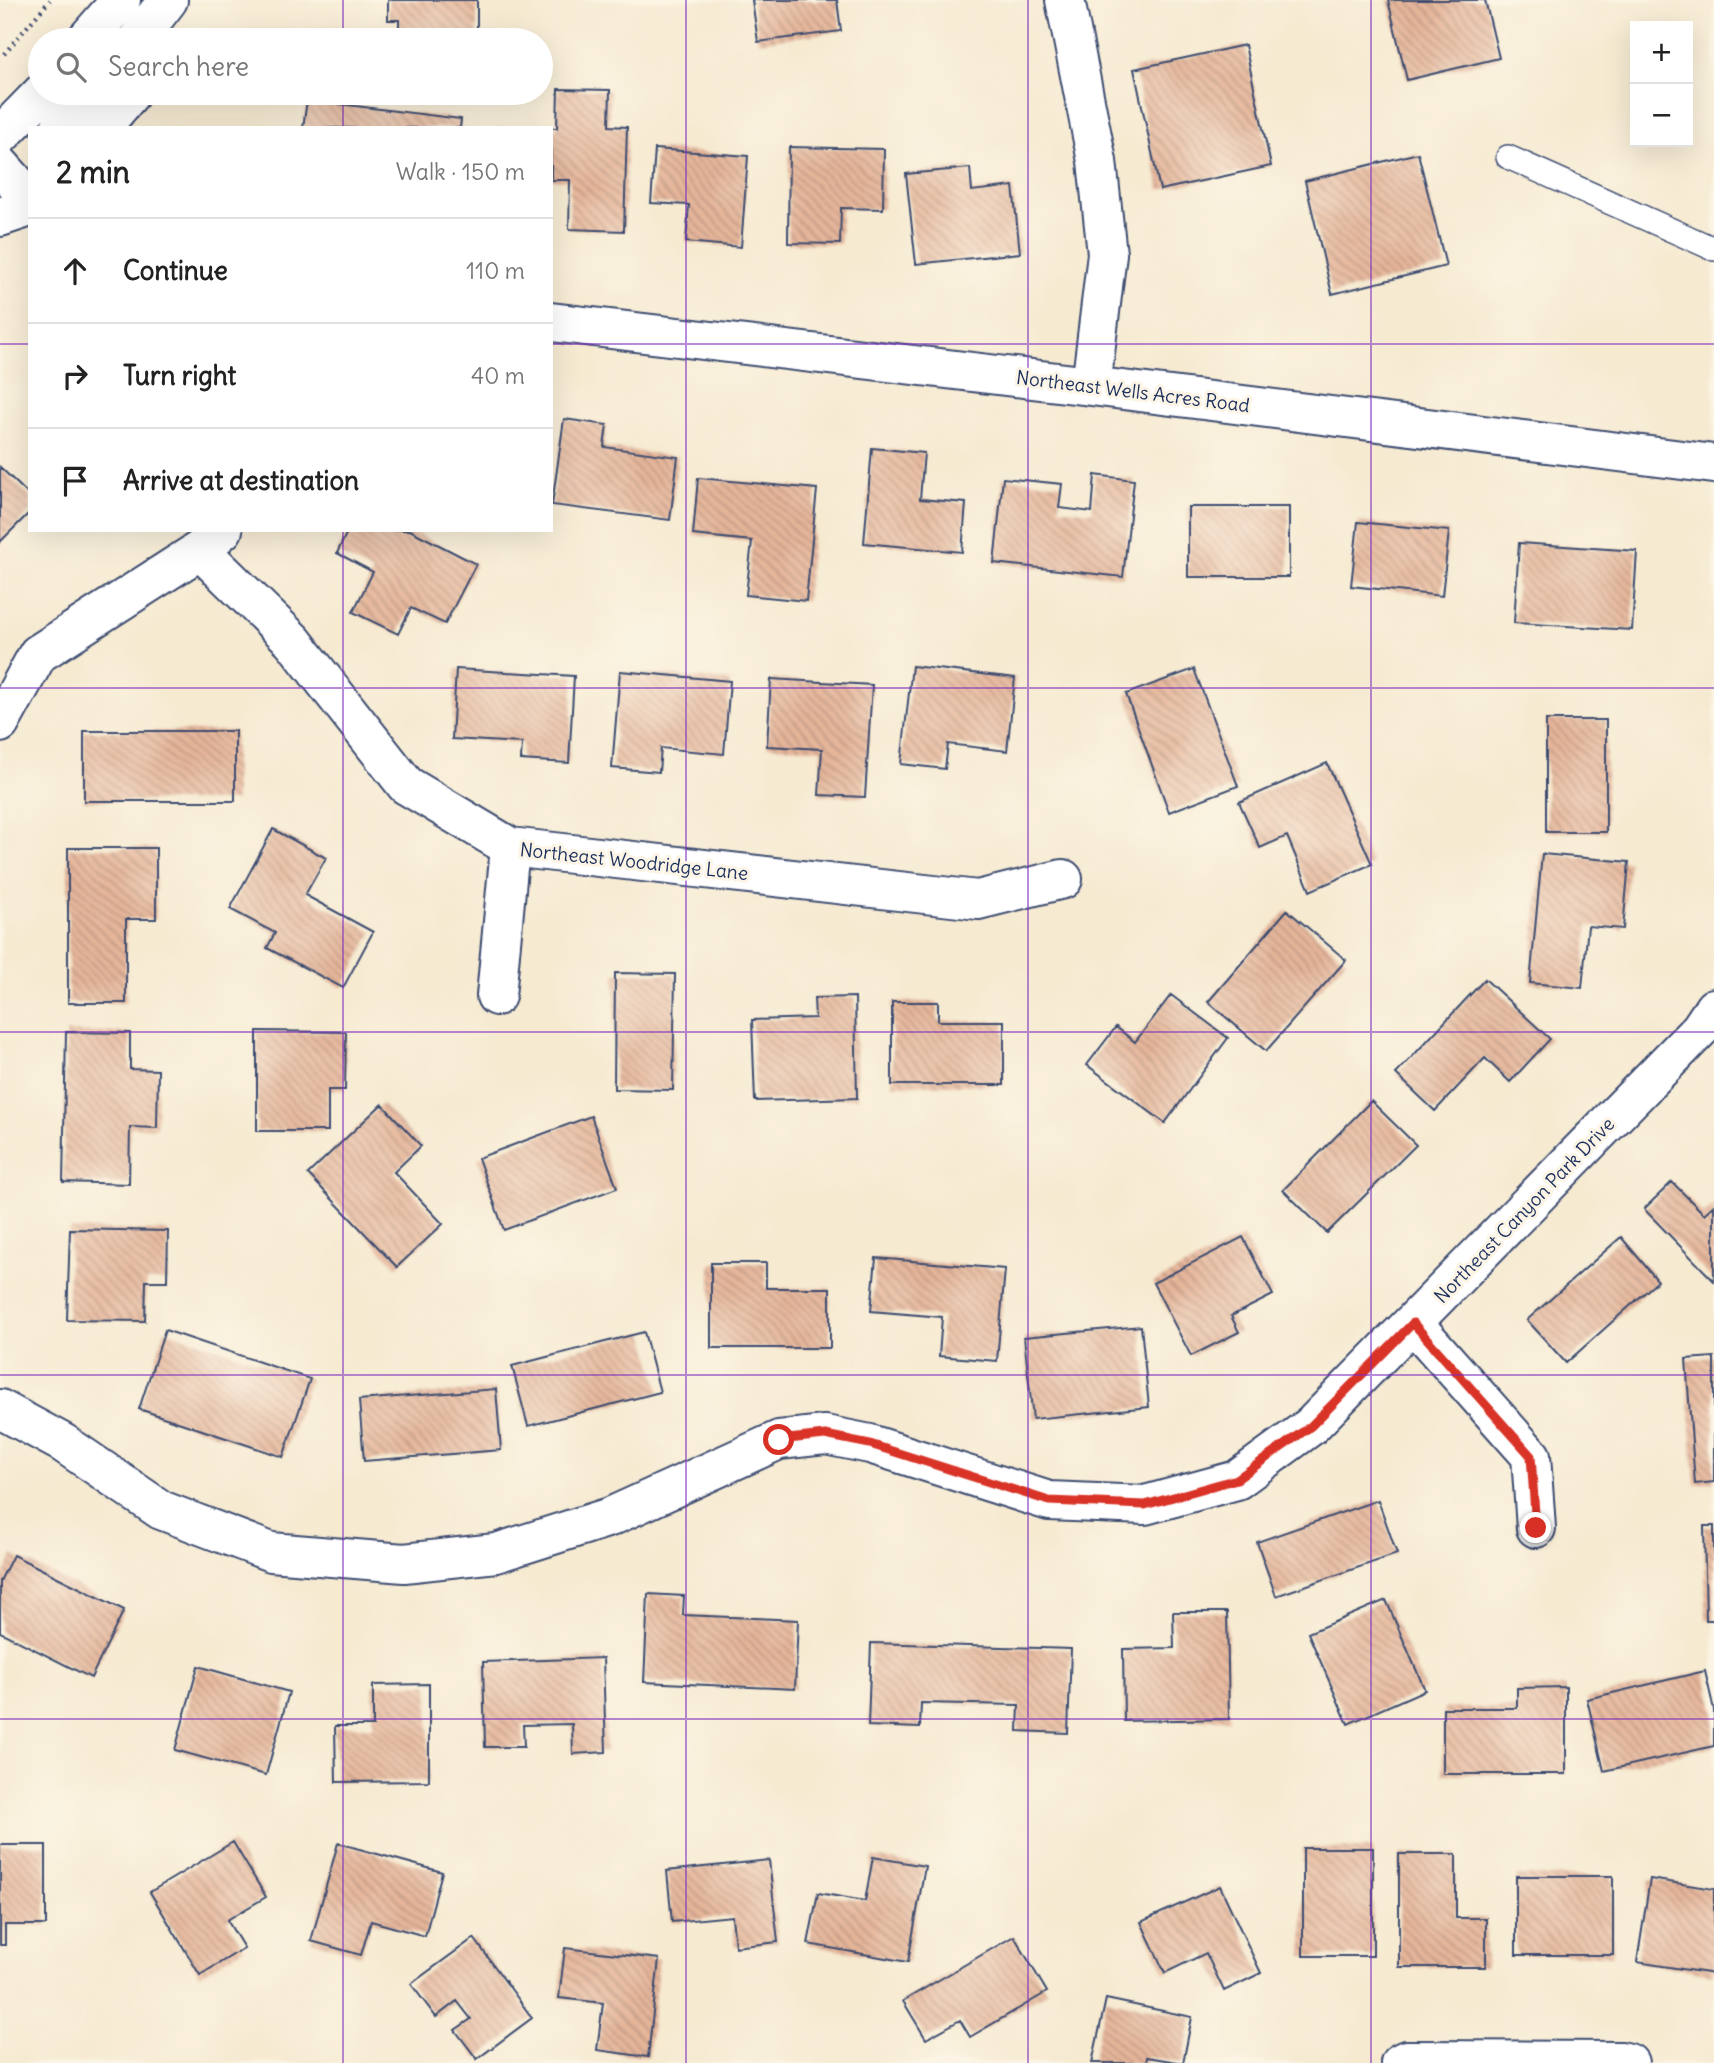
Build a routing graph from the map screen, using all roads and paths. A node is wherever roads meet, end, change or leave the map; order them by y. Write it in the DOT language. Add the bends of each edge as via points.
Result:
graph roads {
  1 [pos="50,0"];
  2 [pos="121,0"];
  3 [pos="168,0"];
  4 [pos="195,0"];
  5 [pos="1065,0"];
  6 [pos="96,28"];
  7 [pos="146,28"];
  8 [pos="175,28"];
  9 [pos="4,54"];
  10 [pos="30,105"];
  11 [pos="81,105"];
  12 [pos="121,105"];
  13 [pos="62,126"];
  14 [pos="103,126"];
  15 [pos="0,136"];
  16 [pos="1508,157"];
  17 [pos="0,165"];
  18 [pos="28,196"];
  19 [pos="28,208"];
  20 [pos="0,217"];
  21 [pos="1714,250"];
  22 [pos="553,322"];
  23 [pos="1091,386"];
  24 [pos="1714,464"];
  25 [pos="211,540"];
  26 [pos="0,723"];
  27 [pos="510,847"];
  28 [pos="1063,879"];
  29 [pos="496,996"];
  30 [pos="1714,1008"];
  31 [pos="1413,1323"];
  32 [pos="0,1409"];
  33 [pos="1536,1528"];
  34 [pos="1400,2063"];
  35 [pos="1629,2063"];
  1 -- 9 [label="path"];
  2 -- 6 [label="street"];
  3 -- 7 [label="street"];
  4 -- 8 [label="street"];
  5 -- 23 [label="street" via="1097,161 1107,254"];
  10 -- 15 [label="street"];
  11 -- 13 [label="street"];
  12 -- 14 [label="street"];
  16 -- 21 [label="lane"];
  17 -- 18 [label="street"];
  19 -- 20 [label="street"];
  22 -- 23 [label="street, Northeast Wells Acres Road"];
  23 -- 24 [label="street, Northeast Wells Acres Road"];
  25 -- 26 [label="street" via="38,654"];
  25 -- 27 [label="street, Northeast Woodridge Lane" via="407,785"];
  27 -- 28 [label="street, Northeast Woodridge Lane" via="978,900"];
  27 -- 29 [label="street"];
  30 -- 31 [label="street, Northeast Canyon Park Drive" via="1700,1029"];
  31 -- 32 [label="street, Northeast Canyon Park Drive" via="1311,1426 1237,1479 1145,1505 1049,1501 870,1444 825,1435 779,1440 610,1517 496,1553 404,1563 271,1552 185,1520 161,1510 63,1443"];
  31 -- 33 [label="street" via="1531,1456"];
  34 -- 35 [label="street"];
}
